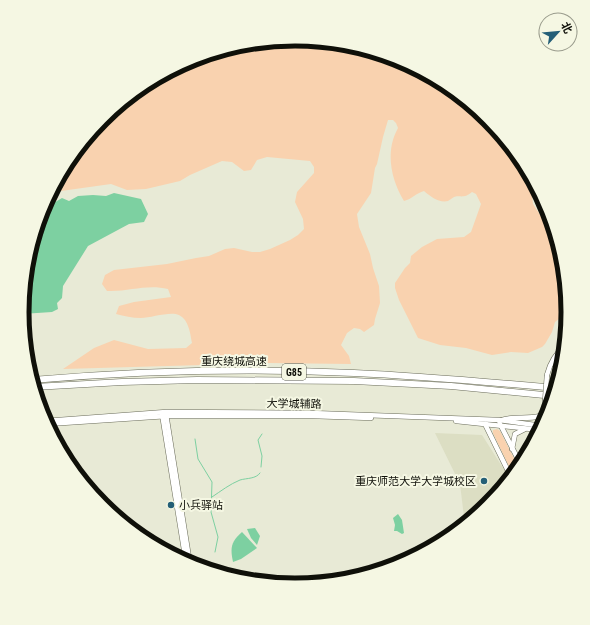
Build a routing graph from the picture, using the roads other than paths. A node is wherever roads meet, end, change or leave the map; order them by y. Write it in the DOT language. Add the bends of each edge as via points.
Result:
graph roads {
  1 [pos="558,351"];
  2 [pos="38,380"];
  3 [pos="550,387"];
  4 [pos="40,388"];
  5 [pos="548,395"];
  6 [pos="545,404"];
  7 [pos="164,414"];
  8 [pos="540,416"];
  9 [pos="52,421"];
  10 [pos="53,423"];
  11 [pos="500,423"];
  12 [pos="485,424"];
  13 [pos="536,426"];
  14 [pos="525,429"];
  15 [pos="534,430"];
  16 [pos="512,449"];
  17 [pos="517,458"];
  18 [pos="509,470"];
  19 [pos="185,554"];
  20 [pos="189,556"];
  1 -- 6 [label="street, bridge" via="549,365"];
  2 -- 3 [label="highway, 重庆绕城高速 / G85" via="197,371 275,371 451,378"];
  4 -- 5 [label="highway, 重庆绕城高速 / G85" via="122,382 292,380 451,386"];
  7 -- 9 [label="street, 大学城辅路"];
  7 -- 10 [label="street, 大学城辅路"];
  7 -- 11 [label="street, 大学城辅路" via="311,413"];
  7 -- 12 [label="street, 大学城辅路" via="443,420"];
  7 -- 19 [label="street"];
  7 -- 20 [label="street"];
  8 -- 11 [label="street, bridge" via="534,418 506,417"];
  11 -- 12 [label="street"];
  11 -- 13 [label="street, 大学城辅路"];
  11 -- 14 [label="street, 大学城辅路"];
  11 -- 16 [label="street"];
  12 -- 18 [label="street"];
  14 -- 15 [label="street, 大学城辅路"];
  14 -- 16 [label="street" via="515,434"];
  16 -- 17 [label="street"];
}
